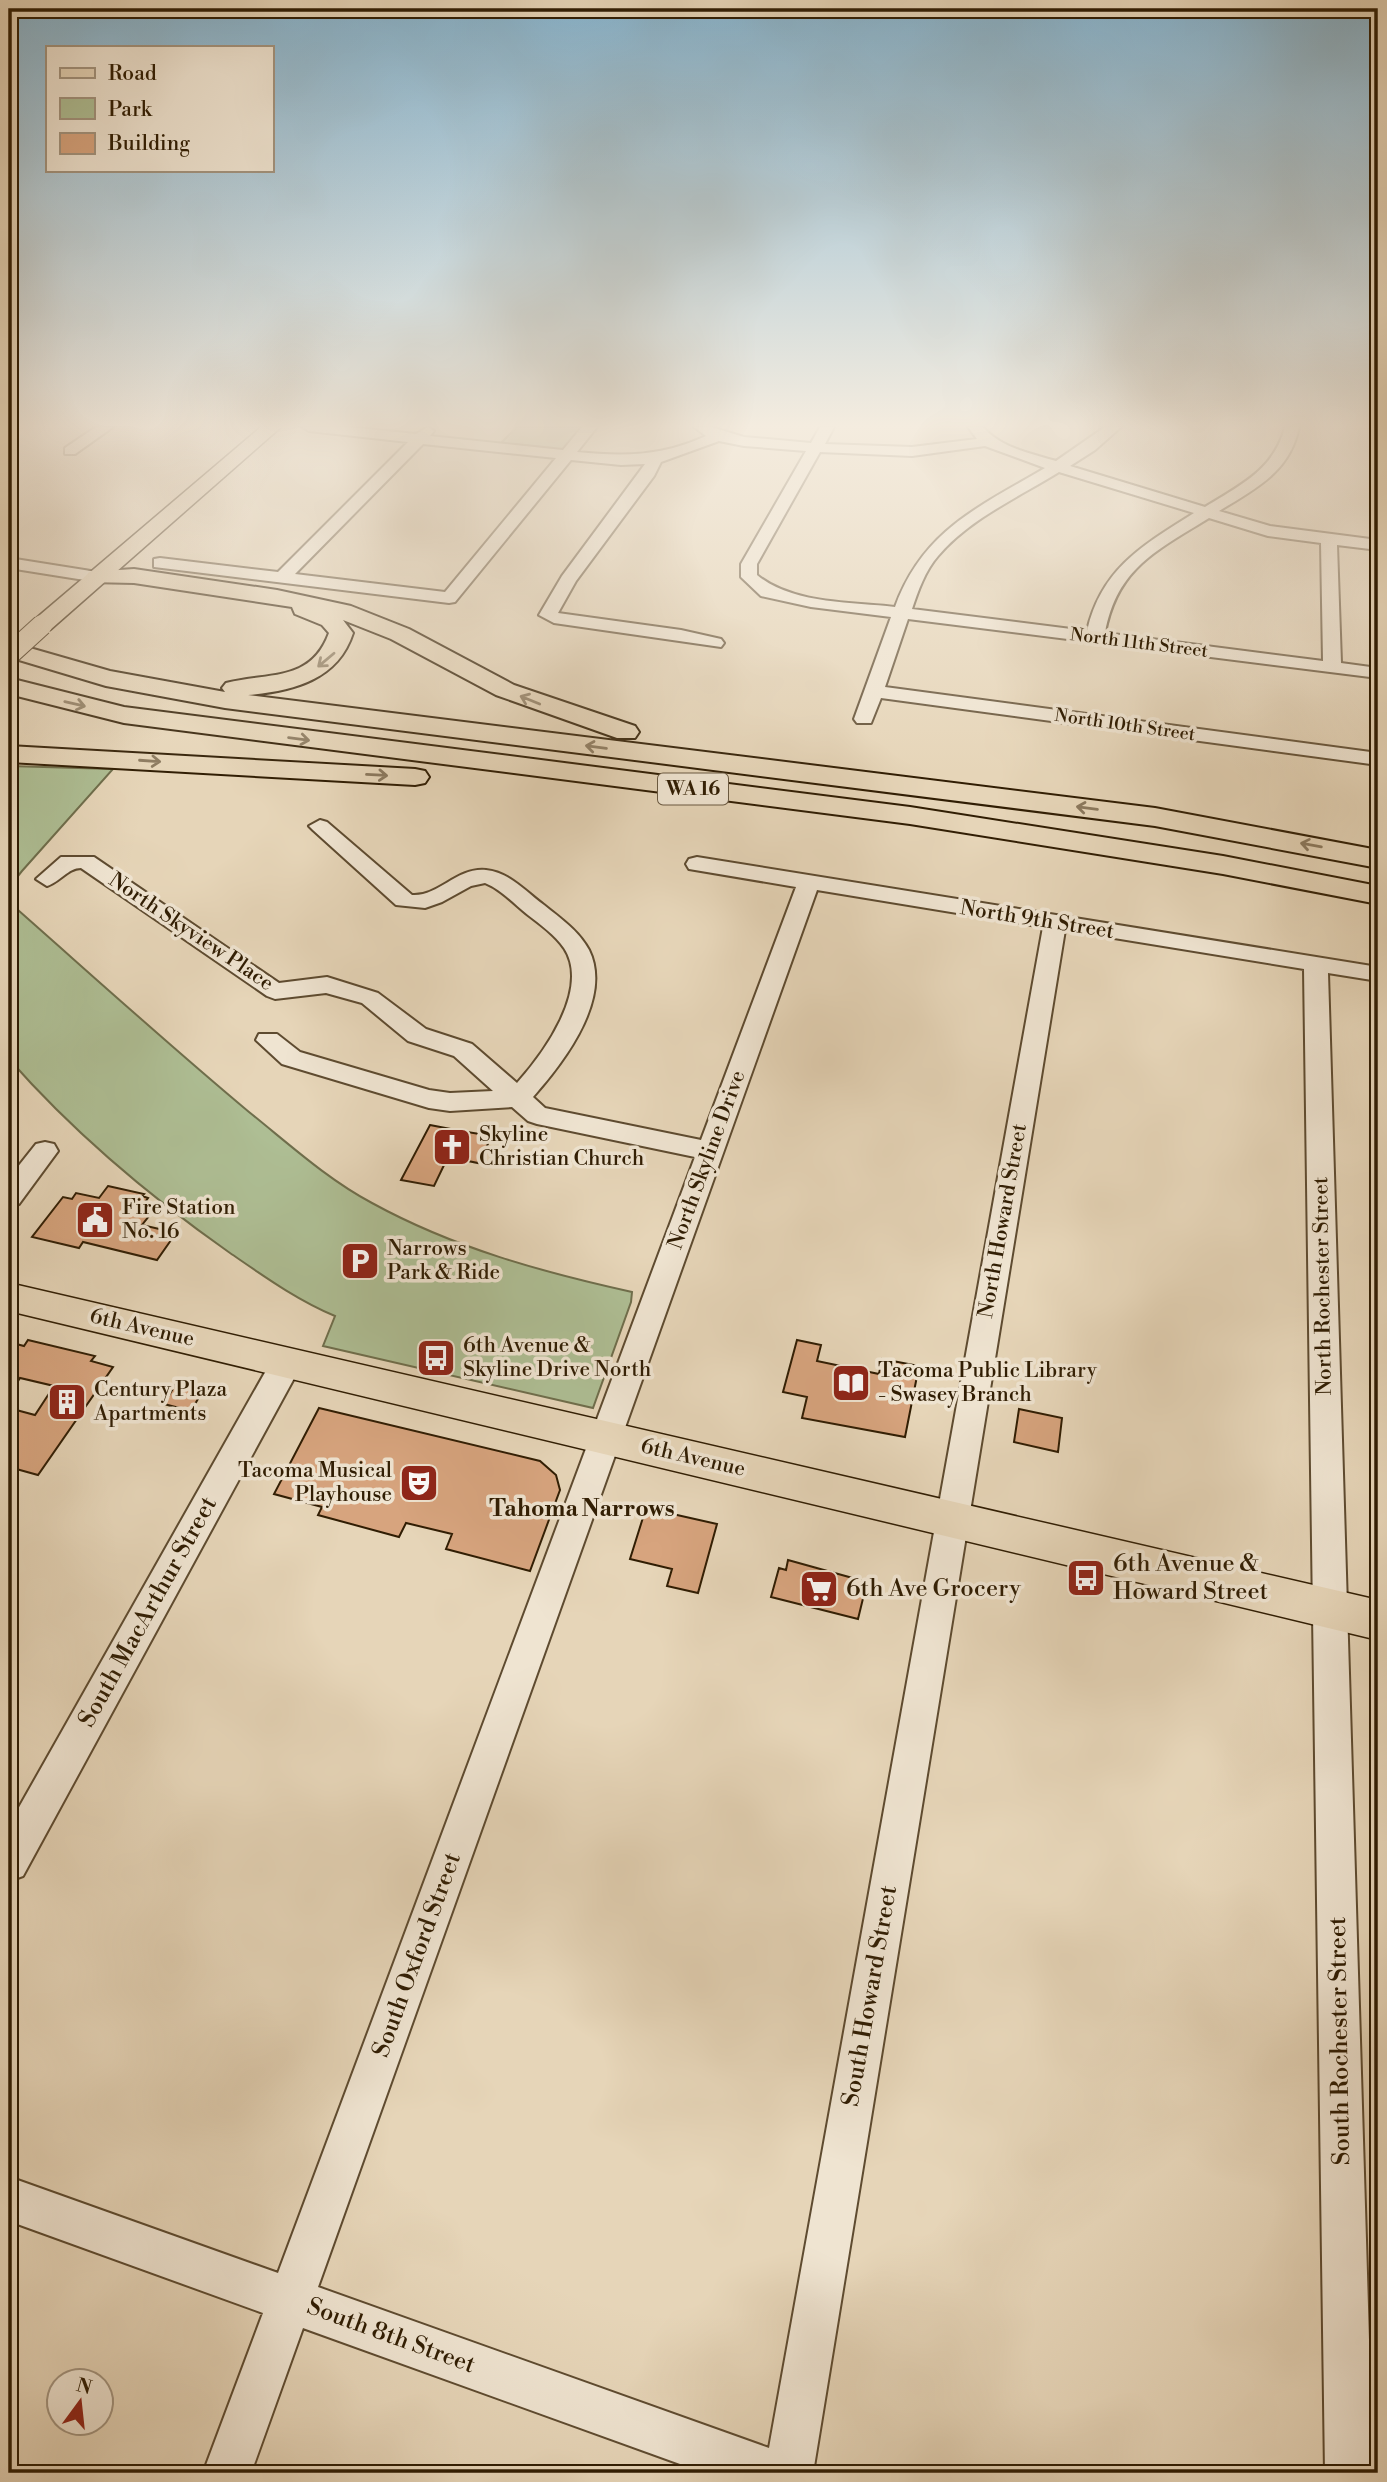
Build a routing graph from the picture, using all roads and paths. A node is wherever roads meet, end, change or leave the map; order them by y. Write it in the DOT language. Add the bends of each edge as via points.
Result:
graph roads {
  1 [pos="137,543"];
  2 [pos="317,543"];
  3 [pos="496,543"];
  4 [pos="596,543"];
  5 [pos="760,543"];
  6 [pos="943,543"];
  7 [pos="1164,543"];
  8 [pos="1329,543"];
  9 [pos="1357,543"];
  10 [pos="1378,545"];
  11 [pos="9,563"];
  12 [pos="160,563"];
  13 [pos="97,577"];
  14 [pos="282,579"];
  15 [pos="901,612"];
  16 [pos="1095,637"];
  17 [pos="9,641"];
  18 [pos="715,643"];
  19 [pos="9,649"];
  20 [pos="9,655"];
  21 [pos="1332,668"];
  22 [pos="1378,673"];
  23 [pos="9,686"];
  24 [pos="872,691"];
  25 [pos="863,719"];
  26 [pos="9,754"];
  27 [pos="1378,759"];
  28 [pos="906,785"];
  29 [pos="320,826"];
  30 [pos="1378,859"];
  31 [pos="697,864"];
  32 [pos="47,879"];
  33 [pos="808,883"];
  34 [pos="1378,895"];
  35 [pos="1055,922"];
  36 [pos="1316,964"];
  37 [pos="1378,974"];
  38 [pos="268,1040"];
  39 [pos="518,1098"];
  40 [pos="45,1151"];
  41 [pos="710,1151"];
  42 [pos="9,1197"];
  43 [pos="9,1297"];
  44 [pos="287,1362"];
  45 [pos="606,1437"];
  46 [pos="952,1519"];
  47 [pos="1330,1608"];
  48 [pos="1378,1620"];
  49 [pos="9,1861"];
  50 [pos="9,2199"];
  51 [pos="291,2301"];
  52 [pos="227,2473"];
  53 [pos="772,2473"];
  54 [pos="789,2473"];
  55 [pos="1349,2473"];
  1 -- 13 [label="main road"];
  2 -- 14 [label="street"];
  3 -- 14 [label="street" via="456,593 443,599"];
  4 -- 18 [label="street" via="548,615"];
  5 -- 15 [label="street, North 11th Street" via="749,564 749,577 767,592"];
  6 -- 15 [label="street" via="918,572"];
  7 -- 16 [label="street" via="1114,582"];
  8 -- 21 [label="street"];
  9 -- 10 [label="street"];
  11 -- 13 [label="street"];
  12 -- 14 [label="street"];
  13 -- 17 [label="highway, one-way" via="312,611 331,620 341,633 339,648 328,663 295,679 231,688 104,667"];
  13 -- 20 [label="main road, bridge"];
  28 -- 13 [label="highway, one-way" via="685,746 594,723 505,690 371,620 314,603 134,576"];
  15 -- 16 [label="street, North 11th Street"];
  15 -- 24 [label="street"];
  16 -- 21 [label="street, North 11th Street"];
  28 -- 19 [label="highway, WA 16, one-way" via="225,701 106,678"];
  21 -- 22 [label="street, North 11th Street"];
  23 -- 34 [label="highway, WA 16, one-way" via="124,715 1088,842"];
  24 -- 25 [label="street"];
  24 -- 27 [label="street, North 10th Street"];
  26 -- 34 [label="highway, one-way" via="628,794 1101,850"];
  30 -- 28 [label="highway, WA 16, one-way" via="1155,817"];
  29 -- 39 [label="street" via="404,900 421,902 466,880 487,876 572,942 582,962 581,997 542,1072"];
  31 -- 33 [label="street, North 9th Street"];
  32 -- 39 [label="street, North Skyview Place" via="66,863 86,862 275,991 321,985 362,995 386,1008 417,1035 463,1050"];
  33 -- 35 [label="street, North 9th Street"];
  33 -- 41 [label="street, North Skyline Drive"];
  35 -- 36 [label="street, North 9th Street"];
  35 -- 46 [label="street, North Howard Street"];
  36 -- 37 [label="street, North 9th Street"];
  36 -- 47 [label="street, North Rochester Street"];
  38 -- 39 [label="street" via="291,1058 429,1099"];
  39 -- 41 [label="street, North Skyview Place" via="537,1115"];
  40 -- 42 [label="street"];
  41 -- 45 [label="street, North Skyline Drive"];
  43 -- 44 [label="main road, 6th Avenue"];
  44 -- 45 [label="main road, 6th Avenue"];
  44 -- 49 [label="street, South MacArthur Street"];
  45 -- 46 [label="main road, 6th Avenue"];
  45 -- 51 [label="street, South Oxford Street"];
  46 -- 47 [label="main road, 6th Avenue"];
  46 -- 54 [label="street, South Howard Street"];
  47 -- 48 [label="main road, 6th Avenue"];
  47 -- 55 [label="street, South Rochester Street"];
  50 -- 51 [label="street, South 8th Street"];
  51 -- 52 [label="street, South Oxford Street"];
  51 -- 53 [label="street, South 8th Street"];
}
